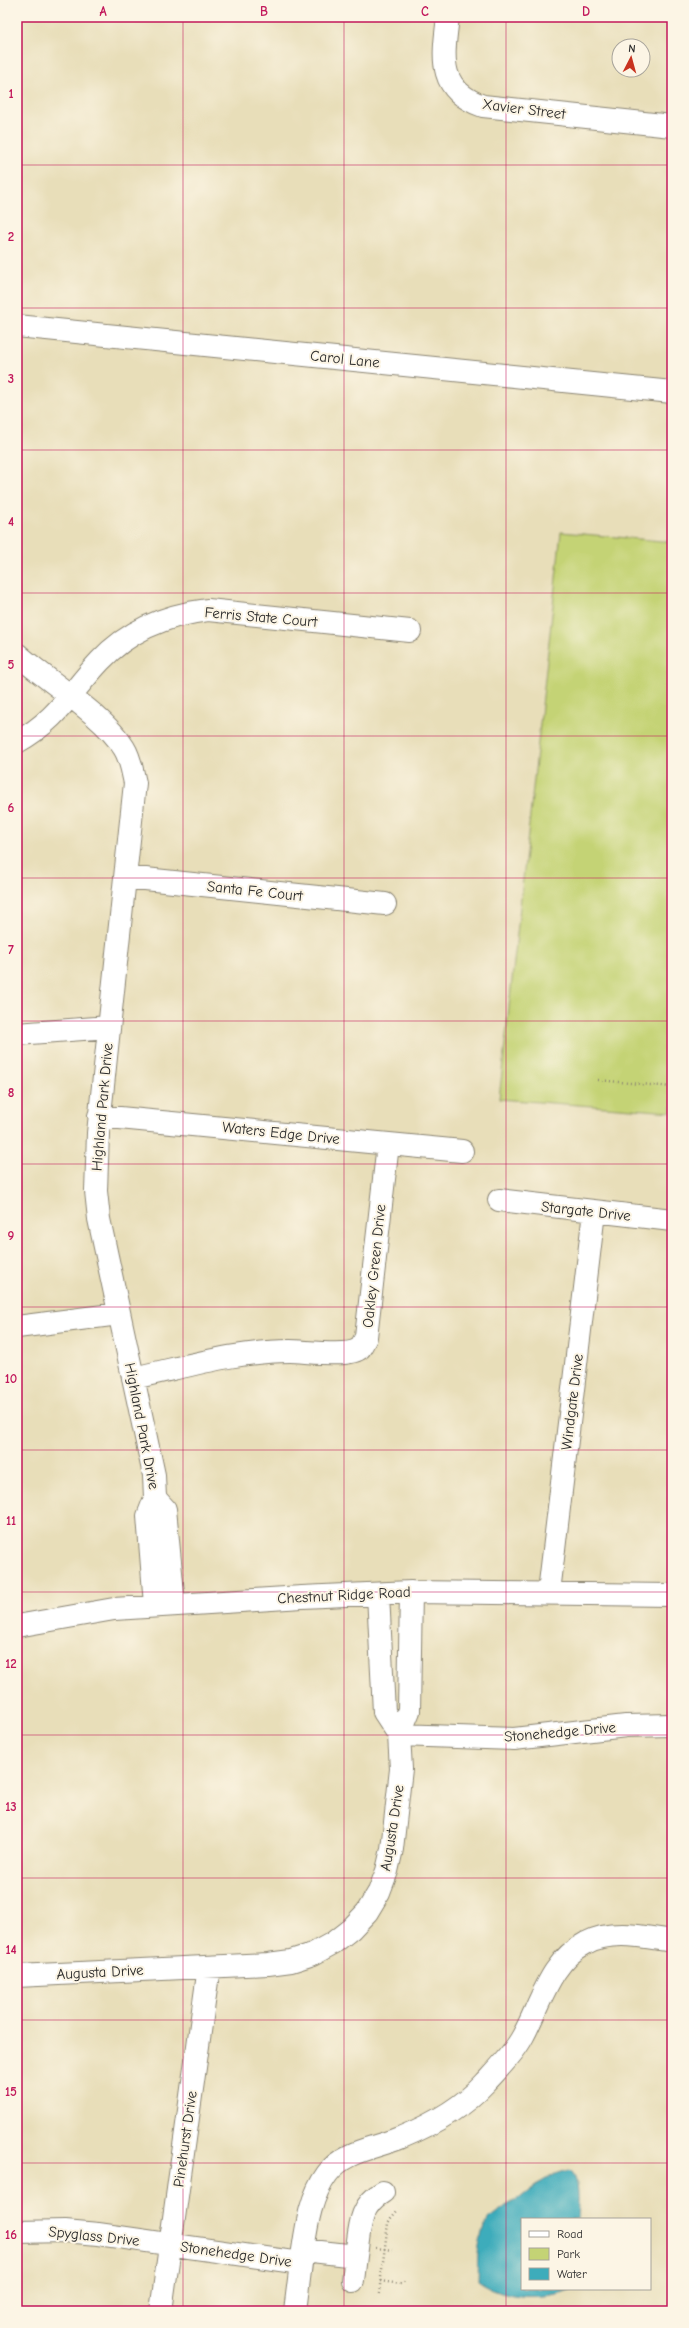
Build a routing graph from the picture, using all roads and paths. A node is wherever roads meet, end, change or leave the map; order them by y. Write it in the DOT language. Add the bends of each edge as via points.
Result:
graph roads {
  1 [pos="448,17"];
  2 [pos="672,126"];
  3 [pos="17,326"];
  4 [pos="672,392"];
  5 [pos="410,631"];
  6 [pos="17,654"];
  7 [pos="71,698"];
  8 [pos="17,742"];
  9 [pos="126,878"];
  10 [pos="385,904"];
  11 [pos="109,1027"];
  12 [pos="17,1034"];
  13 [pos="598,1080"];
  14 [pos="672,1087"];
  15 [pos="99,1116"];
  16 [pos="388,1144"];
  17 [pos="462,1151"];
  18 [pos="499,1200"];
  19 [pos="594,1212"];
  20 [pos="672,1220"];
  21 [pos="119,1314"];
  22 [pos="17,1327"];
  23 [pos="133,1378"];
  24 [pos="411,1592"];
  25 [pos="550,1592"];
  26 [pos="378,1594"];
  27 [pos="672,1595"];
  28 [pos="165,1604"];
  29 [pos="17,1626"];
  30 [pos="672,1725"];
  31 [pos="399,1735"];
  32 [pos="672,1941"];
  33 [pos="209,1967"];
  34 [pos="17,1976"];
  35 [pos="383,2192"];
  36 [pos="397,2211"];
  37 [pos="17,2232"];
  38 [pos="171,2244"];
  39 [pos="384,2249"];
  40 [pos="392,2250"];
  41 [pos="356,2256"];
  42 [pos="302,2257"];
  43 [pos="353,2281"];
  44 [pos="380,2281"];
  45 [pos="405,2281"];
  46 [pos="379,2293"];
  47 [pos="161,2311"];
  48 [pos="295,2311"];
  1 -- 2 [label="street, Xavier Street" via="444,52 446,74 460,95 471,102 483,106"];
  3 -- 4 [label="street, Carol Lane"];
  5 -- 7 [label="street, Ferris State Court" via="208,610 183,613 138,630 117,644 99,662"];
  6 -- 7 [label="street, Highland Park Drive"];
  7 -- 8 [label="street, Ferris State Court" via="33,733"];
  7 -- 9 [label="street, Highland Park Drive" via="112,732 125,749 130,762 135,783"];
  9 -- 10 [label="street, Santa Fe Court"];
  9 -- 11 [label="street, Highland Park Drive"];
  11 -- 12 [label="street"];
  11 -- 15 [label="street, Highland Park Drive"];
  13 -- 14 [label="path"];
  15 -- 16 [label="street, Waters Edge Drive"];
  15 -- 21 [label="street, Highland Park Drive" via="96,1191"];
  16 -- 17 [label="street, Waters Edge Drive"];
  16 -- 23 [label="street, Oakley Green Drive" via="366,1337 360,1348 335,1353 244,1353"];
  18 -- 19 [label="street, Stargate Drive"];
  19 -- 20 [label="street, Stargate Drive"];
  19 -- 25 [label="street, Windgate Drive"];
  21 -- 22 [label="street"];
  21 -- 23 [label="street, Highland Park Drive"];
  23 -- 28 [label="street, Highland Park Drive" via="154,1475 155,1498 148,1516"];
  24 -- 25 [label="street, Chestnut Ridge Road"];
  24 -- 26 [label="street, Chestnut Ridge Road"];
  24 -- 31 [label="street, Augusta Drive" via="409,1711"];
  25 -- 27 [label="street, Chestnut Ridge Road"];
  26 -- 28 [label="street, Chestnut Ridge Road"];
  26 -- 31 [label="street" via="384,1712"];
  28 -- 29 [label="street, Chestnut Ridge Road" via="114,1609"];
  30 -- 31 [label="street, Stonehedge Drive" via="626,1726 514,1739"];
  31 -- 33 [label="street, Augusta Drive" via="401,1769 388,1871 366,1912 351,1929 313,1954 291,1961 268,1964"];
  32 -- 42 [label="street" via="624,1935 605,1936 586,1942 568,1954 555,1971 522,2037 484,2084 427,2126 359,2151 342,2160 328,2173 317,2191 308,2218"];
  33 -- 34 [label="street, Augusta Drive"];
  33 -- 38 [label="street, Pinehurst Drive"];
  35 -- 41 [label="street" via="372,2198 363,2211"];
  36 -- 39 [label="path" via="388,2224"];
  37 -- 38 [label="street, Spyglass Drive" via="65,2231"];
  38 -- 42 [label="street, Stonehedge Drive"];
  38 -- 47 [label="street, Pinehurst Drive"];
  39 -- 40 [label="path"];
  39 -- 44 [label="path"];
  41 -- 42 [label="street"];
  41 -- 43 [label="street"];
  42 -- 48 [label="street, Stonehedge Drive"];
  44 -- 45 [label="path" via="401,2284"];
  44 -- 46 [label="path"];
}
